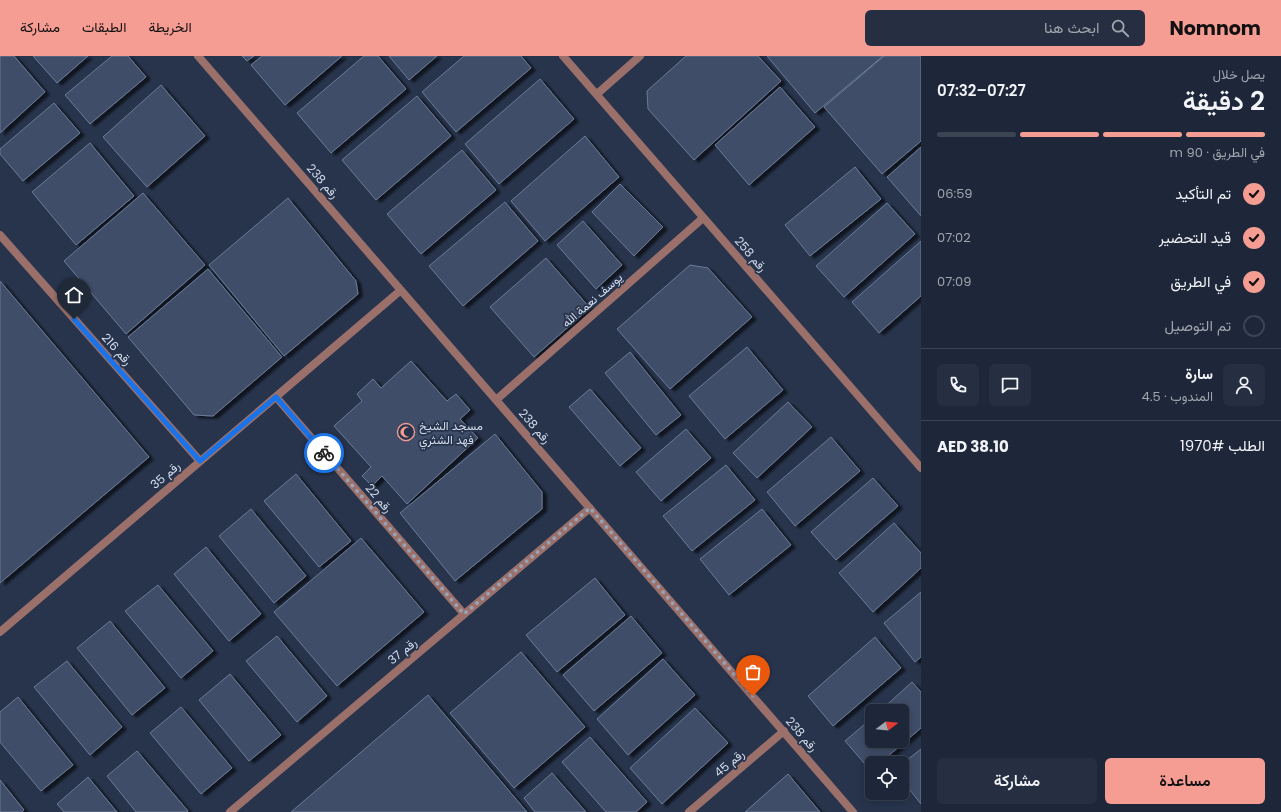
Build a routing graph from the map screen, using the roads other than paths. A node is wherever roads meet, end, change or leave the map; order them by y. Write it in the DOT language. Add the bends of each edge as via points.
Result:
graph roads {
  1 [pos="198,56"];
  2 [pos="563,56"];
  3 [pos="640,56"];
  4 [pos="597,94"];
  5 [pos="703,218"];
  6 [pos="0,235"];
  7 [pos="401,290"];
  8 [pos="276,397"];
  9 [pos="496,400"];
  10 [pos="200,461"];
  11 [pos="921,468"];
  12 [pos="590,508"];
  13 [pos="464,614"];
  14 [pos="0,632"];
  15 [pos="784,732"];
  16 [pos="230,812"];
  17 [pos="689,812"];
  18 [pos="853,812"];
  1 -- 7 [label="street, رقم 238"];
  2 -- 4 [label="street, رقم 258"];
  3 -- 4 [label="street"];
  4 -- 5 [label="street, رقم 258"];
  5 -- 9 [label="street, يوسف نعمة الله"];
  5 -- 11 [label="street, رقم 258"];
  6 -- 10 [label="street, رقم 216"];
  7 -- 8 [label="street, رقم 35"];
  7 -- 9 [label="street, رقم 238"];
  8 -- 10 [label="street, رقم 35"];
  8 -- 13 [label="street, رقم 22"];
  9 -- 12 [label="street, رقم 238"];
  10 -- 14 [label="street, رقم 35"];
  12 -- 13 [label="street, رقم 37"];
  12 -- 15 [label="street, رقم 238"];
  13 -- 16 [label="street, رقم 37"];
  15 -- 17 [label="street, رقم 45"];
  15 -- 18 [label="street, رقم 238"];
}
